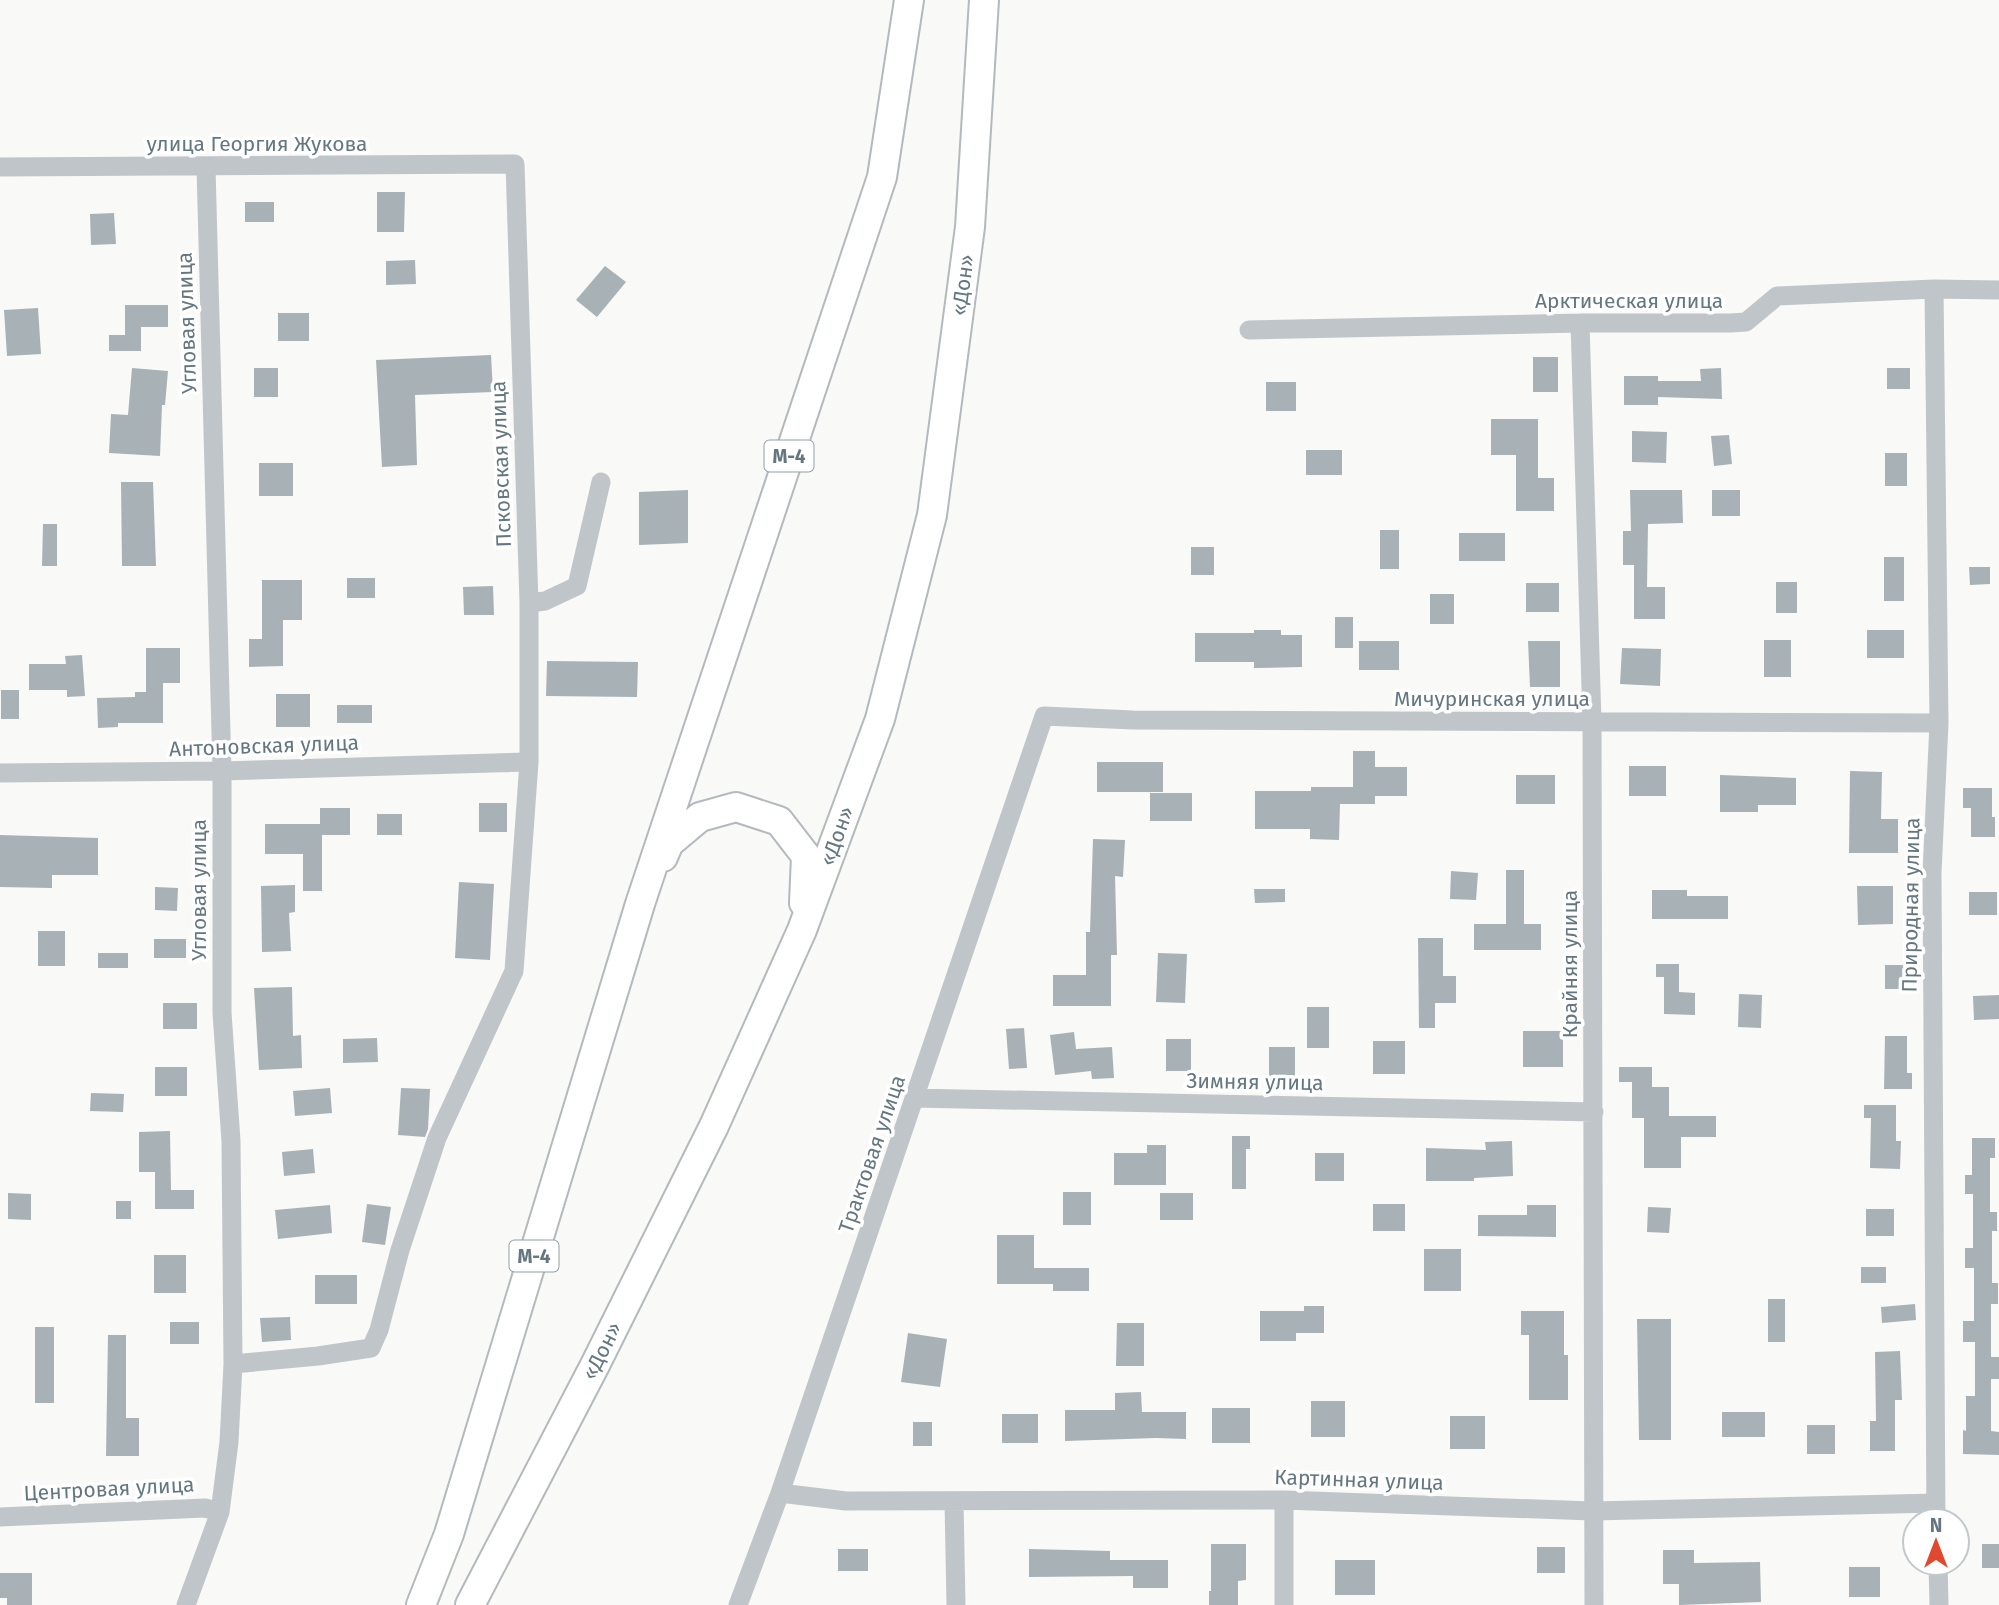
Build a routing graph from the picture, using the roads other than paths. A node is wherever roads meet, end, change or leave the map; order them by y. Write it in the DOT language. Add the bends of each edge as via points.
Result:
graph roads {
  1 [pos="909,0"];
  2 [pos="984,0"];
  3 [pos="515,164"];
  4 [pos="0,167"];
  5 [pos="205,167"];
  6 [pos="1934,289"];
  7 [pos="1999,290"];
  8 [pos="1580,323"];
  9 [pos="1249,330"];
  10 [pos="601,482"];
  11 [pos="528,603"];
  12 [pos="1044,716"];
  13 [pos="1592,722"];
  14 [pos="1939,723"];
  15 [pos="529,762"];
  16 [pos="222,771"];
  17 [pos="0,773"];
  18 [pos="640,904"];
  19 [pos="802,930"];
  20 [pos="914,1098"];
  21 [pos="1594,1112"];
  22 [pos="233,1364"];
  23 [pos="780,1493"];
  24 [pos="954,1500"];
  25 [pos="1284,1500"];
  26 [pos="1936,1507"];
  27 [pos="1592,1511"];
  28 [pos="220,1512"];
  29 [pos="1901,1512"];
  30 [pos="0,1517"];
  31 [pos="1938,1577"];
  32 [pos="186,1605"];
  33 [pos="421,1605"];
  34 [pos="470,1605"];
  35 [pos="738,1605"];
  36 [pos="956,1605"];
  37 [pos="1284,1605"];
  38 [pos="1594,1605"];
  39 [pos="1939,1605"];
  1 -- 18 [label="highway, М-4" via="882,177"];
  2 -- 19 [label="highway, «Дон» / М-4" via="971,216 932,515 880,719"];
  3 -- 5 [label="street, улица Георгия Жукова"];
  3 -- 11 [label="street, Псковская улица"];
  4 -- 5 [label="street, улица Георгия Жукова"];
  5 -- 16 [label="street, Угловая улица"];
  6 -- 7 [label="street, Арктическая улица"];
  6 -- 8 [label="street, Арктическая улица" via="1777,296 1746,322"];
  6 -- 14 [label="street, Природная улица"];
  8 -- 9 [label="street, Арктическая улица"];
  8 -- 13 [label="street, Крайняя улица"];
  10 -- 11 [label="street" via="577,586 545,601"];
  11 -- 15 [label="street, Псковская улица"];
  12 -- 13 [label="street, Мичуринская улица"];
  12 -- 20 [label="street, Трактовая улица"];
  13 -- 14 [label="street, Мичуринская улица"];
  13 -- 21 [label="street, Крайняя улица"];
  14 -- 26 [label="street, Природная улица" via="1932,873"];
  15 -- 16 [label="street, Антоновская улица"];
  15 -- 22 [label="street, Псковская улица" via="514,971 437,1138 379,1330 370,1348"];
  16 -- 17 [label="street, Антоновская улица"];
  16 -- 22 [label="street, Угловая улица" via="222,1013 231,1141"];
  18 -- 19 [label="highway, М-4" via="670,843 699,817 736,807 779,821 806,856"];
  18 -- 33 [label="highway, М-4" via="449,1534"];
  19 -- 34 [label="highway, «Дон» / М-4" via="714,1126"];
  20 -- 21 [label="street, Зимняя улица"];
  20 -- 23 [label="street, Трактовая улица"];
  21 -- 27 [label="street, Крайняя улица"];
  22 -- 28 [label="street, Угловая улица"];
  23 -- 24 [label="street, Картинная улица" via="846,1500"];
  23 -- 35 [label="street, Трактовая улица"];
  24 -- 25 [label="street, Картинная улица"];
  24 -- 36 [label="street"];
  25 -- 27 [label="street, Картинная улица"];
  25 -- 37 [label="street"];
  27 -- 29 [label="street, Картинная улица"];
  27 -- 38 [label="street, Крайняя улица"];
  28 -- 30 [label="street, Центровая улица" via="205,1507"];
  28 -- 32 [label="street, Угловая улица"];
  31 -- 39 [label="street"];
}
